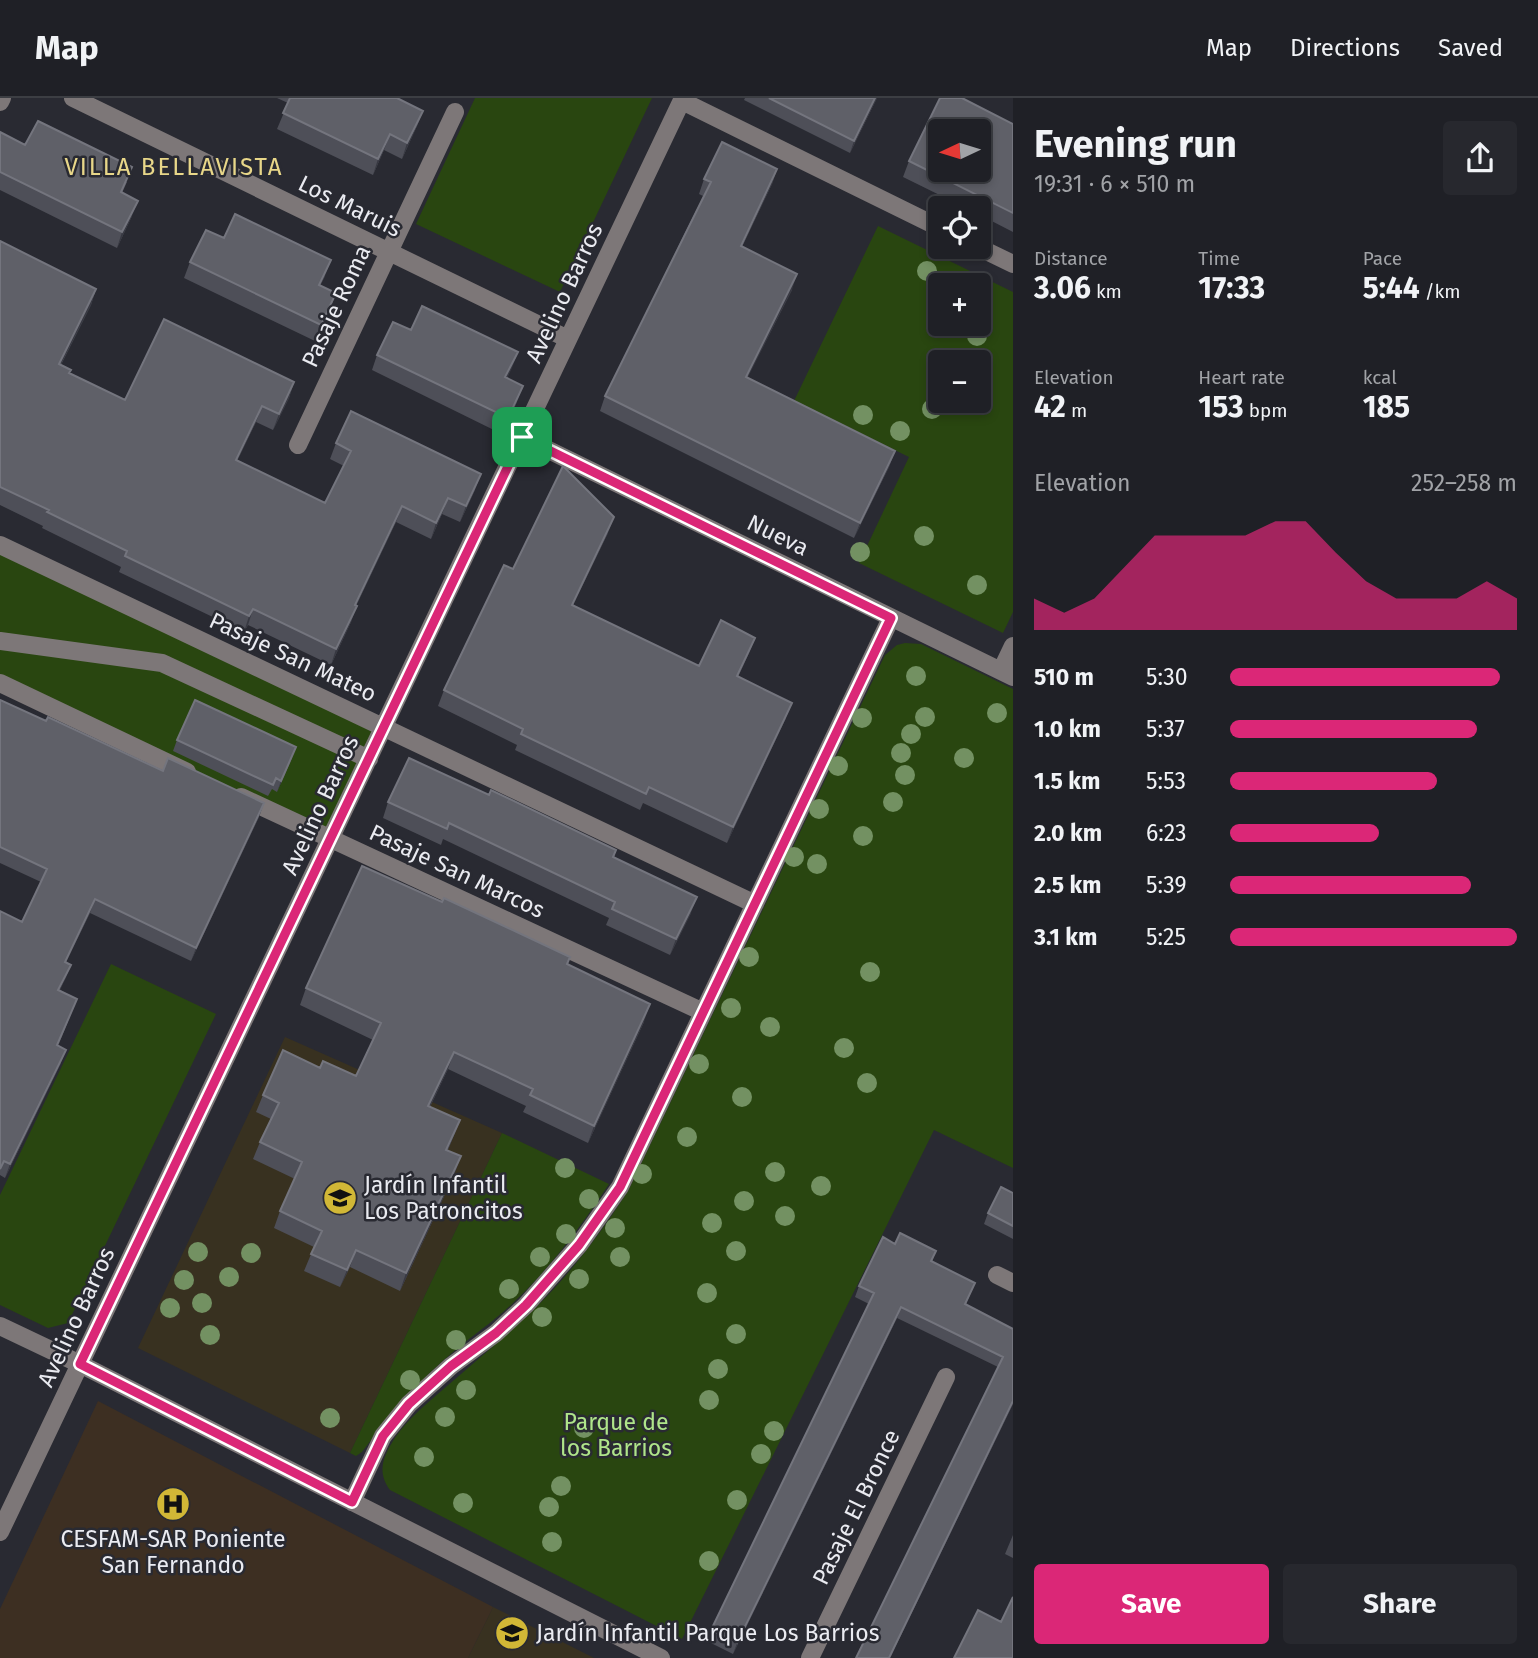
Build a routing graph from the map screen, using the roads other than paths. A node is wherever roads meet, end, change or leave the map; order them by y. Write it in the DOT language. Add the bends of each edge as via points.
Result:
graph roads {
  1 [pos="73,98"];
  2 [pos="682,100"];
  3 [pos="455,112"];
  4 [pos="928,222"];
  5 [pos="388,252"];
  6 [pos="991,253"];
  7 [pos="1013,264"];
  8 [pos="568,340"];
  9 [pos="522,437"];
  10 [pos="298,445"];
  11 [pos="0,545"];
  12 [pos="891,618"];
  13 [pos="0,640"];
  14 [pos="1013,646"];
  15 [pos="1007,674"];
  16 [pos="0,684"];
  17 [pos="384,727"];
  18 [pos="369,759"];
  19 [pos="198,777"];
  20 [pos="222,788"];
  21 [pos="331,839"];
  22 [pos="755,904"];
  23 [pos="703,1012"];
  24 [pos="0,1326"];
  25 [pos="80,1364"];
  26 [pos="946,1377"];
  27 [pos="352,1502"];
  28 [pos="0,1532"];
  29 [pos="662,1658"];
  30 [pos="810,1658"];
  1 -- 5 [label="street, Los Maruis"];
  2 -- 4 [label="street"];
  2 -- 8 [label="street, Avelino Barros"];
  3 -- 5 [label="street, Pasaje Roma"];
  5 -- 8 [label="street, Los Maruis"];
  5 -- 10 [label="street, Pasaje Roma"];
  6 -- 7 [label="street"];
  8 -- 9 [label="street, Avelino Barros"];
  9 -- 12 [label="street, Nueva"];
  9 -- 17 [label="street, Avelino Barros"];
  11 -- 17 [label="street, Pasaje San Mateo"];
  12 -- 15 [label="street, Nueva"];
  12 -- 22 [label="street"];
  13 -- 18 [label="street" via="162,663"];
  14 -- 15 [label="street"];
  16 -- 19 [label="street"];
  17 -- 18 [label="street, Avelino Barros"];
  17 -- 22 [label="street, Pasaje San Mateo"];
  18 -- 21 [label="street, Avelino Barros"];
  20 -- 21 [label="street, Pasaje San Marcos"];
  21 -- 23 [label="street, Pasaje San Marcos"];
  21 -- 25 [label="street, Avelino Barros"];
  22 -- 23 [label="street"];
  23 -- 27 [label="street" via="620,1187 600,1217 526,1305 409,1404 383,1436"];
  24 -- 25 [label="street"];
  25 -- 27 [label="street"];
  25 -- 28 [label="street, Avelino Barros"];
  26 -- 30 [label="street, Pasaje El Bronce"];
  27 -- 29 [label="street"];
}
